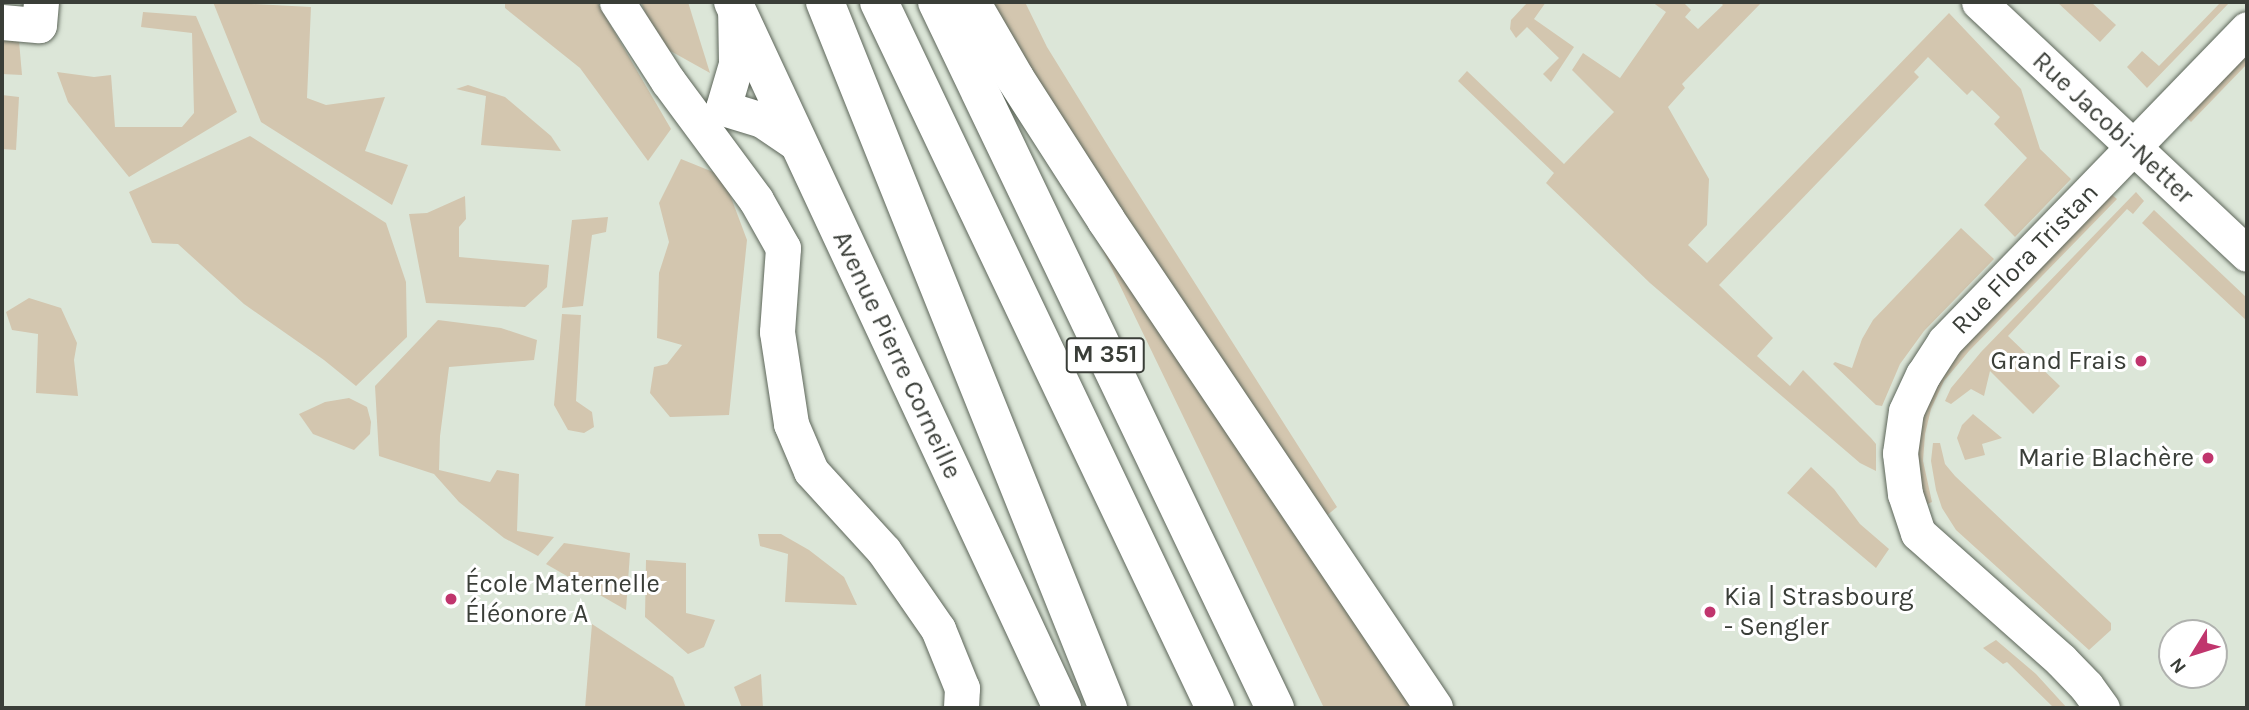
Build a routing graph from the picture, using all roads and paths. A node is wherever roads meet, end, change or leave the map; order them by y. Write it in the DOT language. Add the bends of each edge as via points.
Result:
graph roads {
  1 [pos="41,2"];
  2 [pos="617,2"];
  3 [pos="825,2"];
  4 [pos="879,2"];
  5 [pos="937,2"];
  6 [pos="971,2"];
  7 [pos="1979,2"];
  8 [pos="734,4"];
  9 [pos="2,22"];
  10 [pos="2247,29"];
  11 [pos="709,112"];
  12 [pos="799,145"];
  13 [pos="2134,146"];
  14 [pos="2247,254"];
  15 [pos="961,708"];
  16 [pos="1062,708"];
  17 [pos="1108,708"];
  18 [pos="1216,708"];
  19 [pos="1275,708"];
  20 [pos="1434,708"];
  21 [pos="2102,708"];
  1 -- 9 [label="street" via="39,25"];
  2 -- 11 [label="street"];
  3 -- 17 [label="main road"];
  4 -- 18 [label="main road, M 351"];
  5 -- 19 [label="main road, M 351"];
  6 -- 20 [label="main road" via="1105,220"];
  7 -- 13 [label="street, Rue Jacobi-Netter"];
  8 -- 11 [label="street" via="736,64"];
  8 -- 12 [label="main road, Avenue Pierre Corneille"];
  10 -- 13 [label="street, Rue Flora Tristan"];
  11 -- 12 [label="street" via="762,120"];
  11 -- 15 [label="street" via="783,248 777,332 791,424 811,471 884,551 939,629 962,688"];
  12 -- 16 [label="main road, Avenue Pierre Corneille"];
  13 -- 14 [label="street, Rue Jacobi-Netter"];
  13 -- 21 [label="street, Rue Flora Tristan" via="1945,341 1906,411 1900,453 1905,494 1918,533 2061,660"];
}
